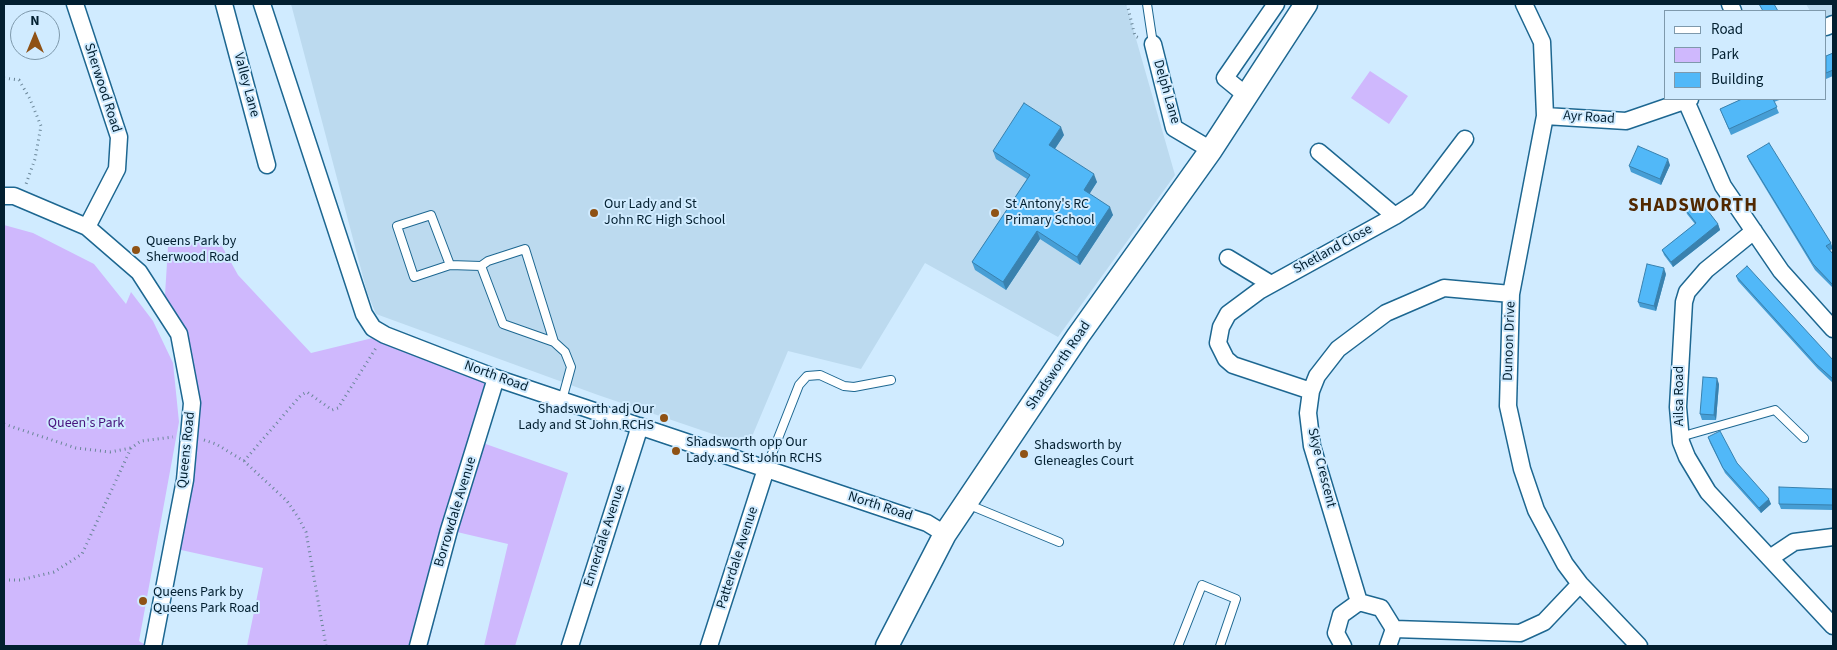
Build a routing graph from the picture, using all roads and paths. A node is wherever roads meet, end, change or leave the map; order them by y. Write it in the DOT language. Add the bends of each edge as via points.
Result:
graph roads {
  1 [pos="75,4"];
  2 [pos="224,4"];
  3 [pos="262,4"];
  4 [pos="1126,4"];
  5 [pos="1147,4"];
  6 [pos="1276,4"];
  7 [pos="1306,4"];
  8 [pos="1524,4"];
  9 [pos="1153,44"];
  10 [pos="4,78"];
  11 [pos="1247,96"];
  12 [pos="1688,100"];
  13 [pos="1545,116"];
  14 [pos="1465,139"];
  15 [pos="1211,150"];
  16 [pos="1319,152"];
  17 [pos="267,165"];
  18 [pos="4,196"];
  19 [pos="20,199"];
  20 [pos="1395,216"];
  21 [pos="87,227"];
  22 [pos="1754,231"];
  23 [pos="1228,258"];
  24 [pos="450,265"];
  25 [pos="480,266"];
  26 [pos="1271,284"];
  27 [pos="1511,294"];
  28 [pos="1833,329"];
  29 [pos="385,335"];
  30 [pos="554,342"];
  31 [pos="496,378"];
  32 [pos="891,380"];
  33 [pos="1311,391"];
  34 [pos="562,400"];
  35 [pos="4,424"];
  36 [pos="640,426"];
  37 [pos="189,435"];
  38 [pos="1680,437"];
  39 [pos="1804,438"];
  40 [pos="132,448"];
  41 [pos="244,461"];
  42 [pos="766,469"];
  43 [pos="965,504"];
  44 [pos="945,534"];
  45 [pos="1833,537"];
  46 [pos="1059,542"];
  47 [pos="1770,558"];
  48 [pos="4,580"];
  49 [pos="1580,584"];
  50 [pos="1359,602"];
  51 [pos="1833,626"];
  52 [pos="1394,629"];
  53 [pos="153,646"];
  54 [pos="326,646"];
  55 [pos="418,646"];
  56 [pos="570,646"];
  57 [pos="709,646"];
  58 [pos="887,646"];
  59 [pos="1178,646"];
  60 [pos="1220,646"];
  61 [pos="1342,646"];
  62 [pos="1388,646"];
  63 [pos="1640,646"];
  1 -- 21 [label="street, Sherwood Road" via="119,137 117,169"];
  2 -- 17 [label="street, Valley Lane"];
  3 -- 29 [label="street, North Road" via="364,314 373,328"];
  4 -- 9 [label="path" via="1135,36"];
  5 -- 9 [label="lane"];
  6 -- 11 [label="street" via="1225,78"];
  7 -- 11 [label="main road, Shadsworth Road"];
  8 -- 13 [label="street, Dunoon Drive" via="1542,42"];
  9 -- 15 [label="street, Delph Lane" via="1174,128"];
  10 -- 19 [label="path" via="19,80 41,126 35,160"];
  11 -- 15 [label="main road, Shadsworth Road"];
  12 -- 13 [label="street, Ayr Road" via="1626,121"];
  12 -- 22 [label="street" via="1723,186"];
  13 -- 27 [label="street, Dunoon Drive"];
  14 -- 20 [label="street, Shetland Close" via="1418,201"];
  15 -- 43 [label="main road, Shadsworth Road" via="1078,336"];
  16 -- 20 [label="street"];
  18 -- 19 [label="street, Queens Road"];
  19 -- 21 [label="street, Queens Road"];
  20 -- 26 [label="street, Shetland Close"];
  21 -- 37 [label="street, Queens Road" via="139,272 178,334 192,403"];
  22 -- 28 [label="street" via="1780,271"];
  22 -- 38 [label="street, Ailsa Road" via="1706,270 1687,292 1678,407"];
  23 -- 26 [label="street"];
  24 -- 24 [label="lane" via="431,215 397,226 414,277"];
  24 -- 25 [label="lane"];
  25 -- 30 [label="lane" via="503,324"];
  25 -- 30 [label="lane" via="525,249"];
  26 -- 33 [label="street, Shetland Close" via="1228,314 1219,335 1221,352 1233,365"];
  27 -- 33 [label="street, Skye Crescent" via="1444,288 1386,314 1338,349 1316,376"];
  27 -- 49 [label="street, Dunoon Drive" via="1508,406 1522,469 1536,510 1565,564"];
  29 -- 31 [label="street, North Road"];
  29 -- 41 [label="path" via="338,408 332,410 307,392 301,395"];
  30 -- 34 [label="lane" via="565,352 571,367"];
  31 -- 34 [label="street, North Road"];
  31 -- 55 [label="street, Borrowdale Avenue" via="449,530"];
  32 -- 42 [label="lane" via="854,387 820,375 807,376 799,385"];
  33 -- 50 [label="street, Skye Crescent" via="1308,414 1312,446"];
  34 -- 36 [label="street, North Road"];
  35 -- 40 [label="path" via="76,448 110,452"];
  36 -- 42 [label="street, North Road"];
  36 -- 56 [label="street, Ennerdale Avenue"];
  37 -- 40 [label="path" via="141,441"];
  37 -- 41 [label="path" via="216,444"];
  37 -- 53 [label="street, Queens Road" via="185,480"];
  38 -- 39 [label="lane" via="1775,410"];
  38 -- 47 [label="street, Ailsa Road" via="1687,457 1708,492"];
  40 -- 48 [label="path" via="82,554 54,572 20,580"];
  41 -- 54 [label="path" via="287,501 306,532"];
  42 -- 44 [label="street, North Road" via="927,523"];
  42 -- 57 [label="street, Patterdale Avenue"];
  43 -- 44 [label="main road, Shadsworth Road"];
  43 -- 46 [label="lane"];
  44 -- 58 [label="main road, Shadsworth Road"];
  45 -- 47 [label="street" via="1794,542"];
  47 -- 51 [label="street, Ailsa Road"];
  49 -- 52 [label="street" via="1544,622 1520,633"];
  49 -- 63 [label="street, Dunoon Drive"];
  50 -- 52 [label="street" via="1381,608"];
  50 -- 61 [label="street" via="1341,615 1336,633"];
  52 -- 62 [label="street"];
  59 -- 60 [label="lane" via="1202,585 1236,599"];
}
